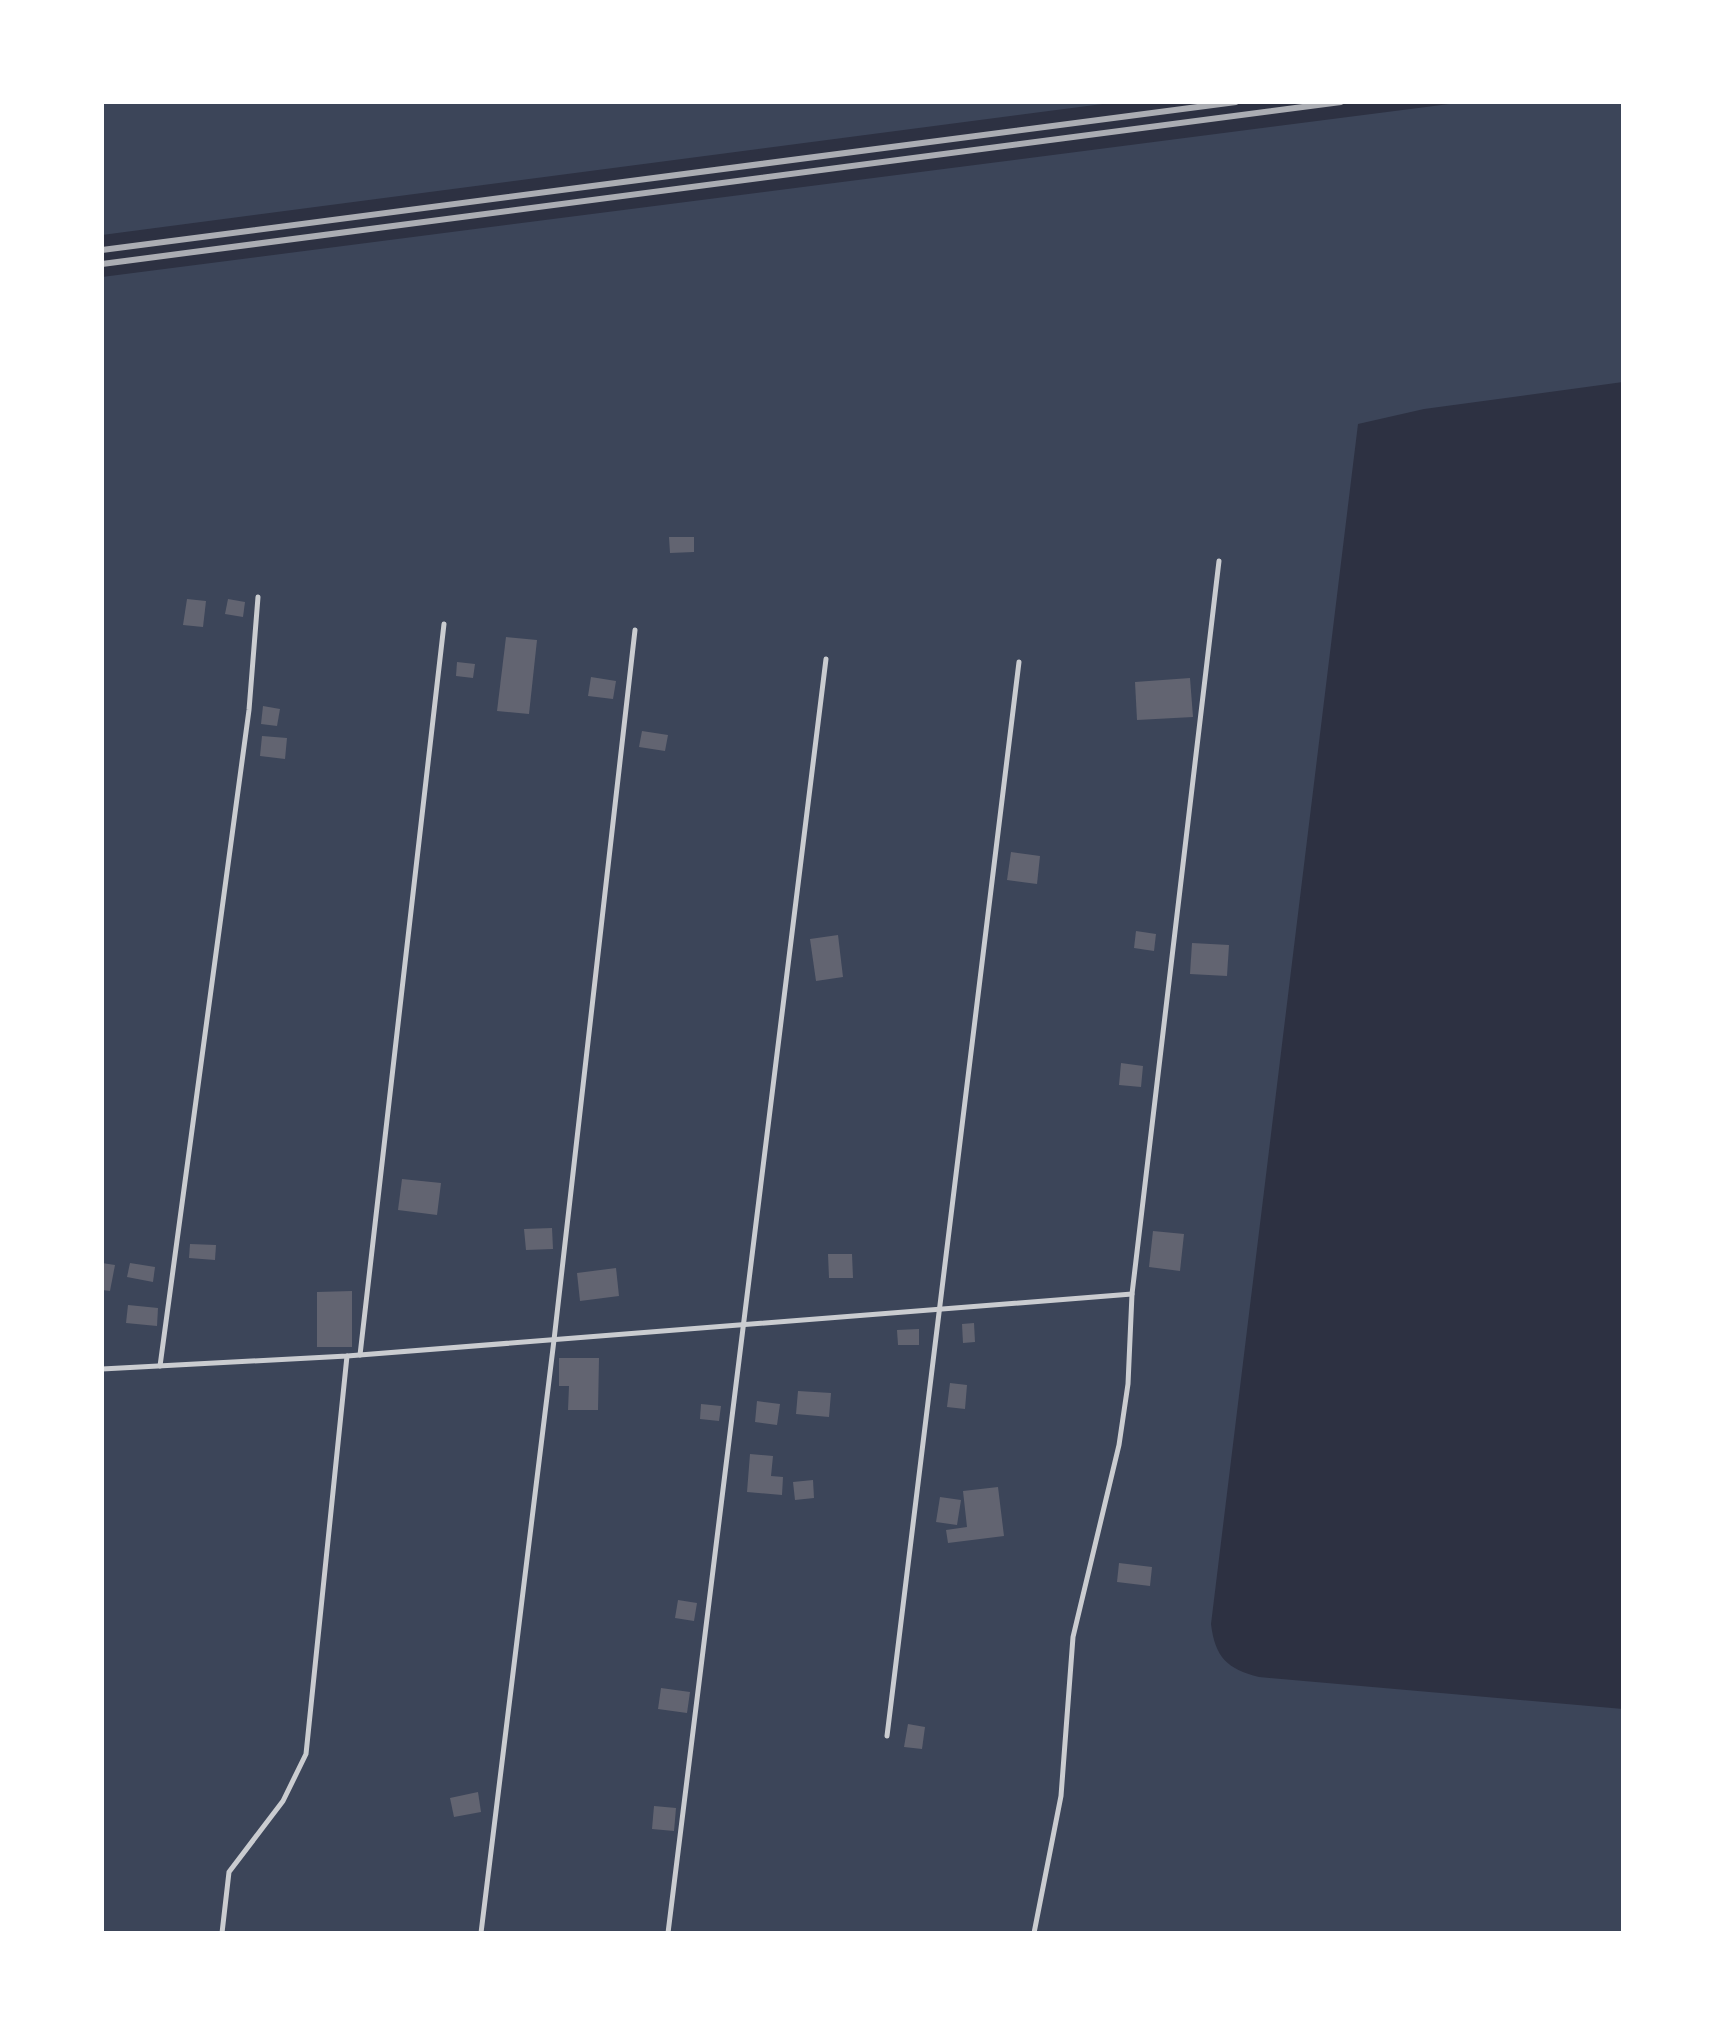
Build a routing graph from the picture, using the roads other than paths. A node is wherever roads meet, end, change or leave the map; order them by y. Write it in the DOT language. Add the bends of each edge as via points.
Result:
graph roads {
  1 [pos="1219,561"];
  2 [pos="258,597"];
  3 [pos="444,624"];
  4 [pos="635,630"];
  5 [pos="826,659"];
  6 [pos="1019,662"];
  7 [pos="1132,1294"];
  8 [pos="939,1309"];
  9 [pos="746,1324"];
  10 [pos="554,1340"];
  11 [pos="360,1355"];
  12 [pos="347,1356"];
  13 [pos="160,1366"];
  14 [pos="102,1369"];
  15 [pos="887,1736"];
  16 [pos="222,1933"];
  17 [pos="481,1933"];
  18 [pos="668,1933"];
  19 [pos="1034,1933"];
  1 -- 7 [label="lane"];
  2 -- 13 [label="lane" via="249,710"];
  3 -- 11 [label="lane"];
  4 -- 10 [label="lane"];
  5 -- 9 [label="lane"];
  6 -- 8 [label="lane"];
  7 -- 8 [label="lane"];
  7 -- 19 [label="lane" via="1121,1430 1073,1637 1061,1796"];
  8 -- 9 [label="lane"];
  8 -- 15 [label="lane"];
  9 -- 10 [label="lane"];
  9 -- 18 [label="lane"];
  10 -- 11 [label="lane"];
  10 -- 17 [label="lane"];
  11 -- 12 [label="lane"];
  12 -- 13 [label="lane"];
  12 -- 16 [label="lane" via="306,1754 283,1801 229,1872"];
  13 -- 14 [label="lane"];
}
